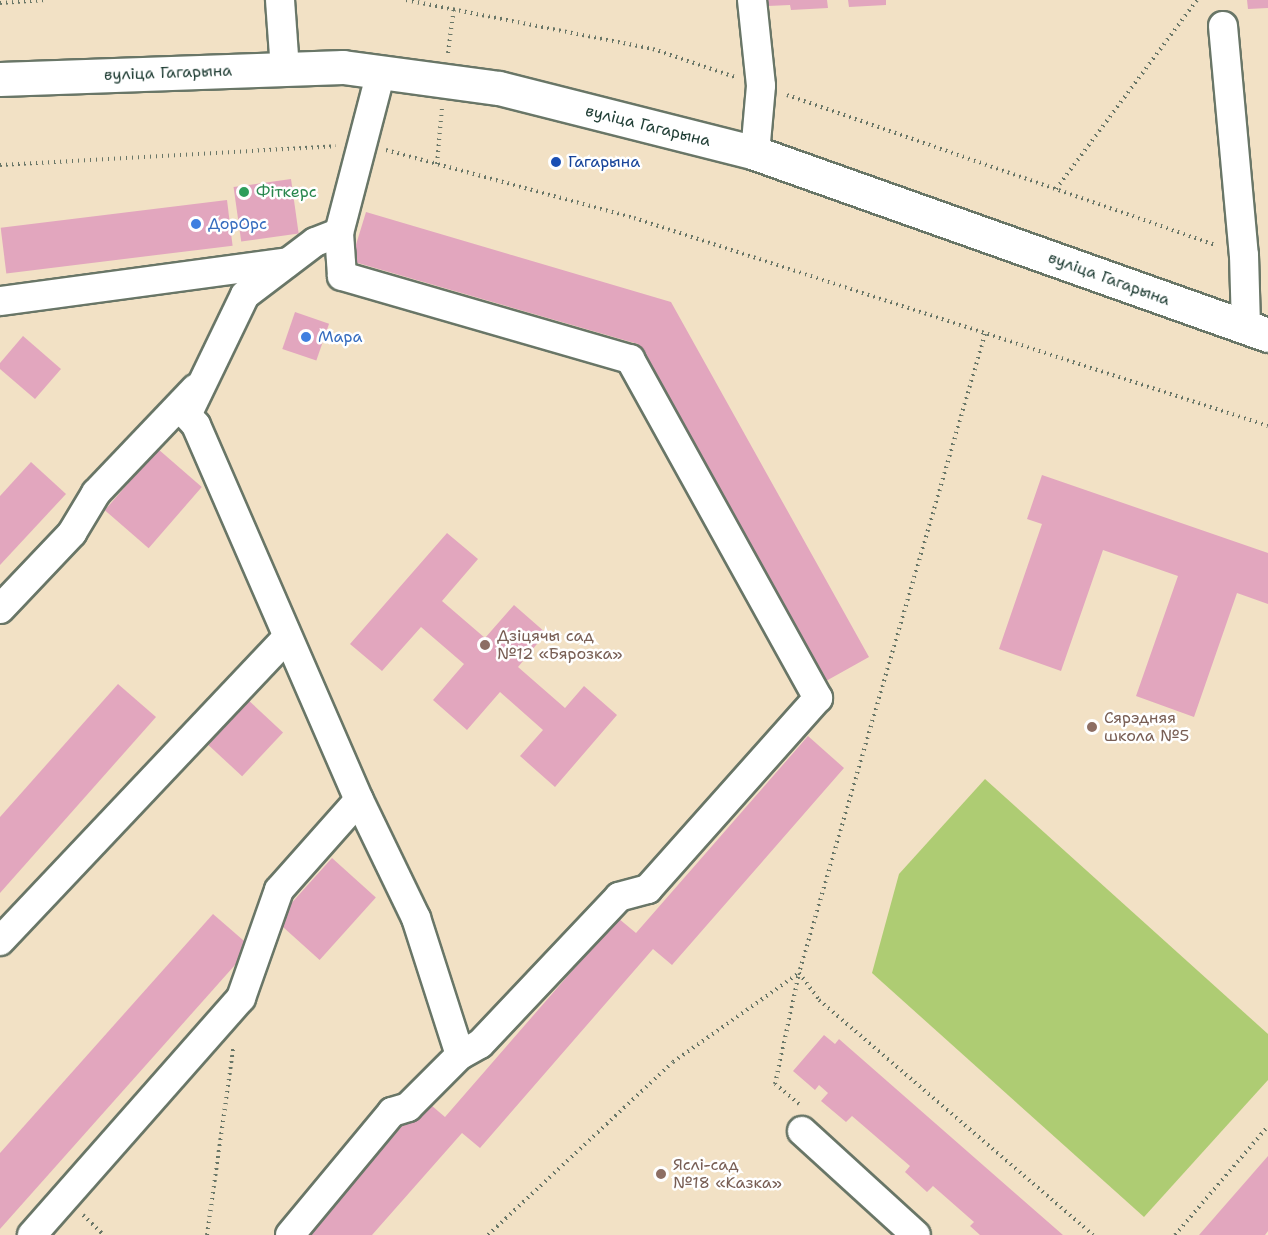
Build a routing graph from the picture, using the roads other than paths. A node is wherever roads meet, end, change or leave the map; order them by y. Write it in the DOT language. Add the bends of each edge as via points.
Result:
graph roads {
  1 [pos="280,0"];
  2 [pos="752,0"];
  3 [pos="1223,26"];
  4 [pos="285,69"];
  5 [pos="381,72"];
  6 [pos="0,79"];
  7 [pos="755,153"];
  8 [pos="339,234"];
  9 [pos="289,262"];
  10 [pos="0,301"];
  11 [pos="1257,331"];
  12 [pos="204,379"];
  13 [pos="0,609"];
  14 [pos="287,638"];
  15 [pos="359,800"];
  16 [pos="0,941"];
  17 [pos="460,1055"];
  18 [pos="801,1119"];
  19 [pos="32,1235"];
  20 [pos="290,1235"];
  21 [pos="916,1235"];
  1 -- 4 [label="lane"];
  2 -- 7 [label="lane" via="761,86"];
  3 -- 11 [label="lane" via="1244,255"];
  4 -- 5 [label="main road, вуліца Гагарына" via="344,67"];
  4 -- 6 [label="main road, вуліца Гагарына"];
  5 -- 7 [label="main road, вуліца Гагарына" via="499,88"];
  5 -- 8 [label="lane"];
  7 -- 11 [label="main road, вуліца Гагарына"];
  8 -- 9 [label="lane" via="315,242"];
  8 -- 17 [label="lane" via="342,276 630,359 818,698 648,889 620,897 480,1044"];
  9 -- 10 [label="lane"];
  9 -- 12 [label="lane" via="245,295"];
  12 -- 13 [label="lane" via="96,493 72,533"];
  12 -- 14 [label="lane" via="187,415 196,425"];
  14 -- 15 [label="lane"];
  14 -- 16 [label="lane"];
  15 -- 17 [label="lane" via="416,918"];
  15 -- 19 [label="lane" via="279,890 241,998"];
  17 -- 20 [label="lane" via="408,1107 392,1112"];
  18 -- 21 [label="lane"];
}
